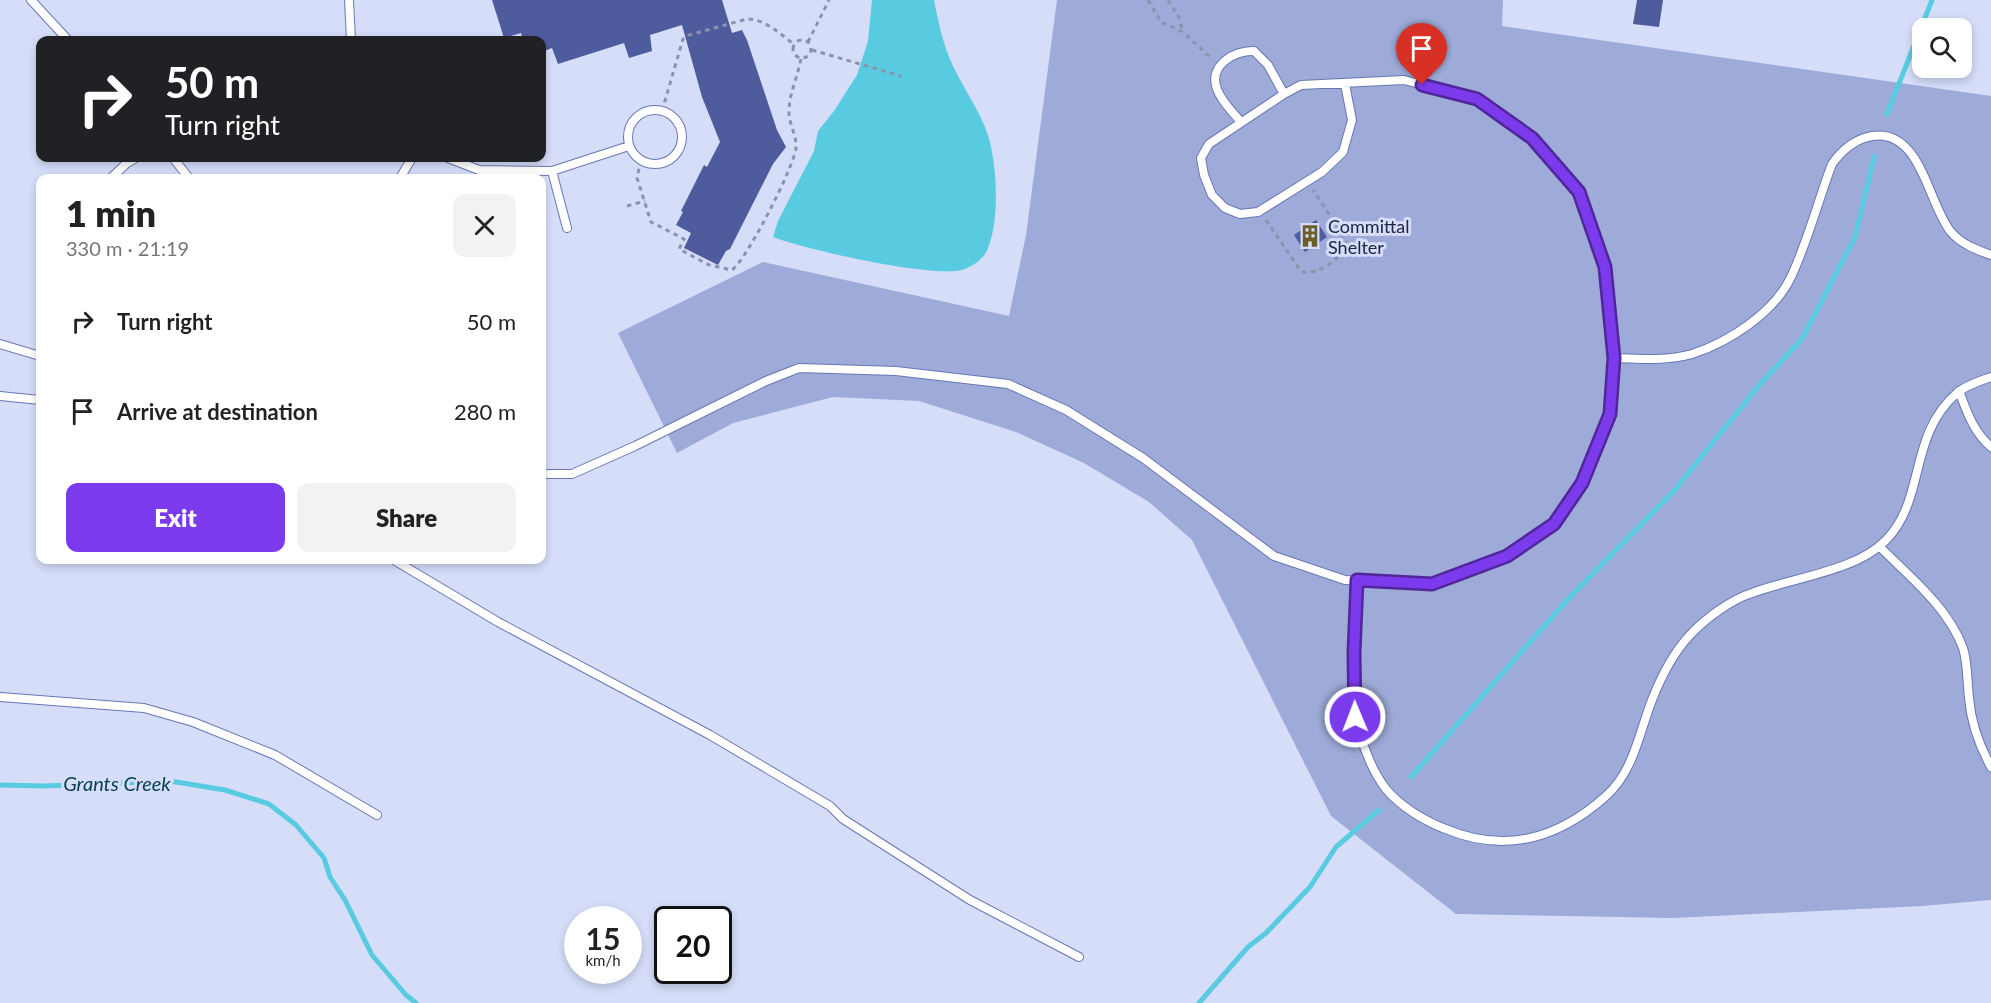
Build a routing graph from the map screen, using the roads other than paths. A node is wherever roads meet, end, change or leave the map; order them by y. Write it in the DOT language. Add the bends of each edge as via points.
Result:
graph roads {
  1 [pos="30,0"];
  2 [pos="349,0"];
  3 [pos="64,36"];
  4 [pos="351,36"];
  5 [pos="1346,84"];
  6 [pos="1284,93"];
  7 [pos="1240,121"];
  8 [pos="629,146"];
  9 [pos="129,162"];
  10 [pos="175,162"];
  11 [pos="458,162"];
  12 [pos="552,171"];
  13 [pos="115,174"];
  14 [pos="186,174"];
  15 [pos="567,228"];
  16 [pos="1991,255"];
  17 [pos="0,344"];
  18 [pos="36,355"];
  19 [pos="1614,358"];
  20 [pos="1991,376"];
  21 [pos="1959,391"];
  22 [pos="0,396"];
  23 [pos="36,400"];
  24 [pos="1991,447"];
  25 [pos="546,474"];
  26 [pos="1879,546"];
  27 [pos="401,564"];
  28 [pos="1357,580"];
  29 [pos="0,697"];
  30 [pos="1991,767"];
  31 [pos="377,815"];
  32 [pos="1079,957"];
  1 -- 3 [label="lane"];
  2 -- 4 [label="lane"];
  5 -- 6 [label="lane" via="1301,85"];
  5 -- 7 [label="lane" via="1352,120 1343,152 1322,172 1260,211 1240,214 1225,208 1212,195 1201,158 1209,144"];
  5 -- 19 [label="lane" via="1404,80 1477,99 1532,138 1579,192 1605,267"];
  6 -- 7 [label="lane"];
  6 -- 7 [label="lane" via="1268,65 1254,51 1231,55 1215,77 1216,88"];
  8 -- 8 [label="lane" via="633,120 648,111 662,111 679,123 680,149 667,162 640,160"];
  8 -- 12 [label="lane"];
  9 -- 13 [label="lane"];
  10 -- 14 [label="lane"];
  11 -- 12 [label="lane" via="479,170"];
  12 -- 15 [label="lane"];
  16 -- 19 [label="lane" via="1972,248 1952,233 1911,152 1892,137 1864,138 1842,150 1832,164 1791,278 1763,314 1727,339 1691,354 1654,359"];
  17 -- 18 [label="lane"];
  19 -- 28 [label="lane" via="1610,414 1582,483 1554,524 1507,556 1432,584"];
  20 -- 21 [label="lane"];
  21 -- 24 [label="lane" via="1970,420"];
  21 -- 26 [label="lane" via="1932,424 1920,452 1908,505 1887,540"];
  22 -- 23 [label="lane"];
  25 -- 28 [label="lane" via="572,474 799,368 896,371 1008,384 1066,410 1143,458 1274,556 1345,580"];
  26 -- 28 [label="lane" via="1829,570 1749,593 1717,613 1690,635 1672,658 1652,699 1631,763 1608,794 1576,819 1542,836 1505,843 1465,837 1423,820 1387,790 1370,762 1355,717"];
  26 -- 30 [label="lane" via="1933,601 1956,633 1966,662 1976,735"];
  27 -- 32 [label="lane" via="498,622 710,735 830,806 843,819 970,900"];
  29 -- 31 [label="lane" via="144,708 193,722 275,755"];
}
